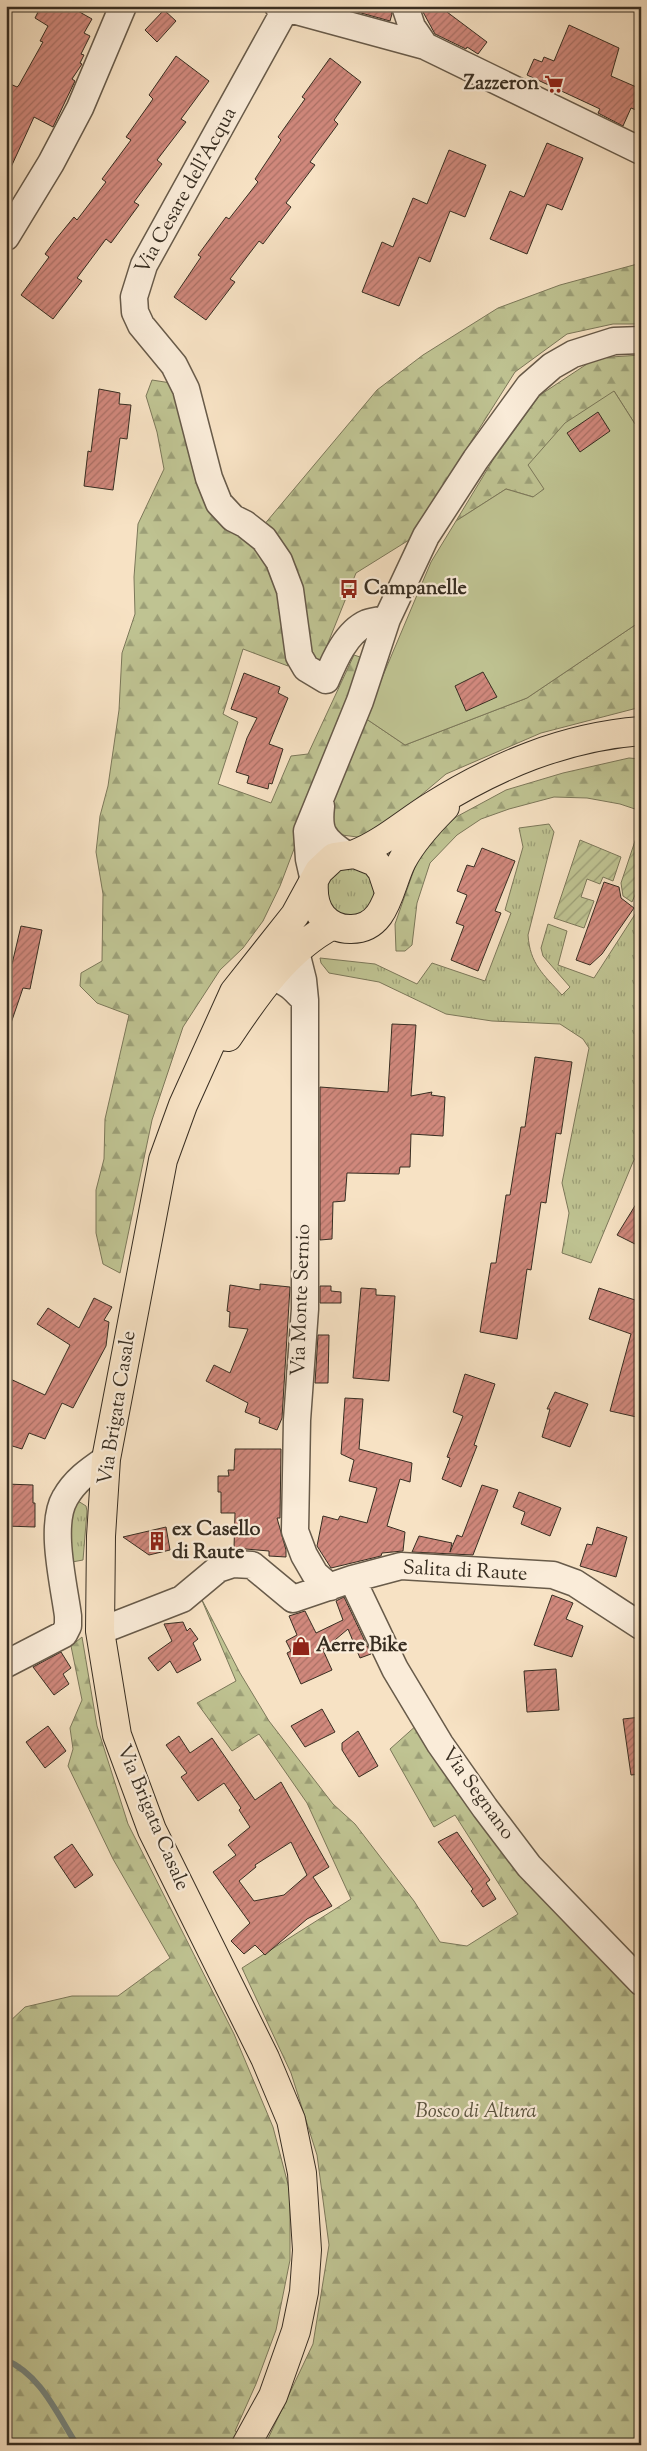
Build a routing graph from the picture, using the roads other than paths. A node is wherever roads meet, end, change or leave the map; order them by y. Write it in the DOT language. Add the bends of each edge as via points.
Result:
graph roads {
  1 [pos="123,6"];
  2 [pos="405,6"];
  3 [pos="282,7"];
  4 [pos="425,46"];
  5 [pos="641,151"];
  6 [pos="6,237"];
  7 [pos="641,340"];
  8 [pos="387,619"];
  9 [pos="641,731"];
  10 [pos="467,784"];
  11 [pos="322,796"];
  12 [pos="350,854"];
  13 [pos="314,881"];
  14 [pos="388,892"];
  15 [pos="333,925"];
  16 [pos="296,952"];
  17 [pos="272,976"];
  18 [pos="305,1000"];
  19 [pos="183,1105"];
  20 [pos="106,1459"];
  21 [pos="341,1583"];
  22 [pos="641,1626"];
  23 [pos="100,1631"];
  24 [pos="6,1664"];
  25 [pos="641,1982"];
  26 [pos="248,2442"];
  1 -- 6 [label="street" via="80,108"];
  2 -- 4 [label="street" via="412,27"];
  3 -- 4 [label="street, Via Cesare dell'Acqua"];
  3 -- 8 [label="street, Via Cesare dell'Acqua" via="144,265 134,297 135,312 141,325 174,365 186,389 209,478 219,502 233,518 264,539 280,561 290,590 299,656 306,668 326,680 350,637 366,623"];
  4 -- 5 [label="street, Via Cesare dell'Acqua"];
  7 -- 8 [label="street" via="614,341 573,354 552,366 529,386 426,536"];
  8 -- 11 [label="street" via="360,702"];
  9 -- 10 [label="main road, Via Brigata Casale" via="540,752"];
  10 -- 12 [label="main road, Via Brigata Casale" via="410,819 374,847"];
  10 -- 14 [label="main road, Via Brigata Casale" via="432,821 403,860"];
  11 -- 12 [label="street" via="319,820 323,837"];
  11 -- 13 [label="street" via="307,831"];
  12 -- 13 [label="main road, Via Brigata Casale" via="334,857"];
  12 -- 14 [label="main road" via="366,857 379,867 387,881"];
  13 -- 15 [label="main road" via="316,906"];
  13 -- 17 [label="street" via="302,910 268,956 267,968"];
  13 -- 19 [label="main road, Via Brigata Casale" via="295,915 234,992"];
  14 -- 15 [label="main road, Via Brigata Casale" via="381,914 372,923 352,929"];
  15 -- 16 [label="main road, Via Brigata Casale" via="319,932"];
  16 -- 17 [label="main road, Via Brigata Casale"];
  16 -- 18 [label="street, Via Monte Sernio" via="304,980"];
  17 -- 18 [label="street" via="289,984"];
  17 -- 19 [label="main road, Via Brigata Casale"];
  18 -- 21 [label="street, Via Monte Sernio" via="305,1309 294,1531 315,1574"];
  19 -- 20 [label="main road, Via Brigata Casale" via="163,1160"];
  20 -- 23 [label="main road, Via Brigata Casale"];
  20 -- 24 [label="street" via="74,1485 64,1499 60,1514 59,1536 68,1626 64,1634"];
  21 -- 22 [label="street, Salita di Raute" via="401,1566 553,1576 575,1583"];
  21 -- 23 [label="street, Salita di Raute" via="293,1599 252,1565 232,1564 218,1569 182,1599"];
  21 -- 25 [label="street, Via Segnano" via="440,1744 485,1808 529,1866"];
  23 -- 26 [label="main road, Via Brigata Casale" via="117,1735 149,1822 265,2058 291,2120 302,2173 307,2250 304,2292 296,2331 273,2396"];
}
